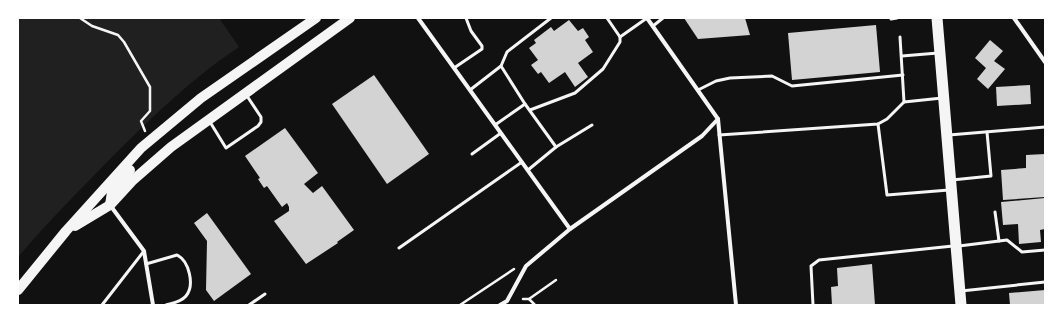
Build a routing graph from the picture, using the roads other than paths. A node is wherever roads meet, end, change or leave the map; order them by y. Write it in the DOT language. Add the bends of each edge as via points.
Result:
graph roads {
  1 [pos="316,18"];
  2 [pos="350,18"];
  3 [pos="418,18"];
  4 [pos="466,18"];
  5 [pos="551,18"];
  6 [pos="608,18"];
  7 [pos="647,18"];
  8 [pos="663,18"];
  9 [pos="897,18"];
  10 [pos="937,18"];
  11 [pos="1014,18"];
  12 [pos="891,19"];
  13 [pos="653,26"];
  14 [pos="620,37"];
  15 [pos="900,37"];
  16 [pos="940,53"];
  17 [pos="902,56"];
  18 [pos="1045,62"];
  19 [pos="501,66"];
  20 [pos="454,68"];
  21 [pos="903,75"];
  22 [pos="470,90"];
  23 [pos="698,90"];
  24 [pos="245,93"];
  25 [pos="944,98"];
  26 [pos="904,102"];
  27 [pos="525,104"];
  28 [pos="530,110"];
  29 [pos="718,118"];
  30 [pos="208,119"];
  31 [pos="592,124"];
  32 [pos="878,124"];
  33 [pos="495,125"];
  34 [pos="1045,127"];
  35 [pos="987,132"];
  36 [pos="501,133"];
  37 [pos="719,135"];
  38 [pos="947,136"];
  39 [pos="556,147"];
  40 [pos="141,148"];
  41 [pos="472,154"];
  42 [pos="522,162"];
  43 [pos="528,170"];
  44 [pos="951,185"];
  45 [pos="110,205"];
  46 [pos="996,212"];
  47 [pos="570,229"];
  48 [pos="66,231"];
  49 [pos="999,241"];
  50 [pos="956,246"];
  51 [pos="400,248"];
  52 [pos="1045,250"];
  53 [pos="144,251"];
  54 [pos="146,264"];
  55 [pos="1045,282"];
  56 [pos="18,290"];
  57 [pos="960,291"];
  58 [pos="265,294"];
  59 [pos="102,305"];
  60 [pos="153,305"];
  61 [pos="166,305"];
  62 [pos="249,305"];
  63 [pos="500,305"];
  64 [pos="736,305"];
  65 [pos="813,305"];
  66 [pos="961,305"];
  1 -- 40 [label="main road" via="202,98"];
  2 -- 24 [label="main road"];
  3 -- 20 [label="street"];
  4 -- 20 [label="lane" via="482,49"];
  5 -- 19 [label="lane" via="507,52"];
  6 -- 14 [label="lane"];
  7 -- 13 [label="street"];
  7 -- 14 [label="lane"];
  8 -- 13 [label="lane"];
  9 -- 12 [label="lane"];
  10 -- 16 [label="highway"];
  11 -- 18 [label="street"];
  13 -- 23 [label="street"];
  14 -- 28 [label="lane" via="620,42 604,69 591,81 576,93"];
  15 -- 17 [label="lane"];
  16 -- 17 [label="lane"];
  16 -- 25 [label="highway"];
  17 -- 21 [label="lane"];
  19 -- 22 [label="lane"];
  19 -- 27 [label="lane"];
  20 -- 22 [label="street"];
  21 -- 23 [label="lane" via="792,86 772,76 730,78 716,81"];
  21 -- 26 [label="lane"];
  22 -- 33 [label="street"];
  23 -- 29 [label="street"];
  24 -- 30 [label="main road"];
  24 -- 30 [label="lane" via="261,117 258,126 226,148"];
  25 -- 26 [label="lane"];
  25 -- 38 [label="highway"];
  26 -- 32 [label="lane"];
  27 -- 28 [label="lane"];
  27 -- 33 [label="lane"];
  28 -- 39 [label="lane"];
  29 -- 37 [label="street"];
  29 -- 47 [label="street" via="702,136"];
  30 -- 45 [label="main road" via="132,181"];
  31 -- 39 [label="lane"];
  32 -- 37 [label="lane"];
  32 -- 44 [label="lane" via="887,195"];
  33 -- 36 [label="street"];
  34 -- 35 [label="lane"];
  35 -- 38 [label="lane"];
  35 -- 44 [label="lane" via="991,176"];
  36 -- 41 [label="lane"];
  36 -- 42 [label="street"];
  37 -- 64 [label="street"];
  38 -- 44 [label="highway"];
  39 -- 43 [label="lane"];
  40 -- 45 [label="main road" via="138,160 112,192"];
  40 -- 48 [label="main road"];
  42 -- 43 [label="street"];
  42 -- 51 [label="lane"];
  43 -- 47 [label="street"];
  44 -- 50 [label="highway"];
  45 -- 48 [label="main road"];
  45 -- 53 [label="street"];
  46 -- 49 [label="lane"];
  47 -- 63 [label="street" via="526,266 507,301"];
  48 -- 56 [label="main road"];
  49 -- 50 [label="lane"];
  49 -- 52 [label="lane" via="1007,240 1022,252"];
  50 -- 57 [label="highway"];
  50 -- 65 [label="lane" via="819,260 811,266"];
  53 -- 54 [label="street"];
  53 -- 59 [label="lane"];
  54 -- 60 [label="street"];
  54 -- 61 [label="lane" via="177,255 188,265 187,294 181,300"];
  55 -- 57 [label="lane"];
  57 -- 66 [label="highway"];
  58 -- 62 [label="lane"];
}
